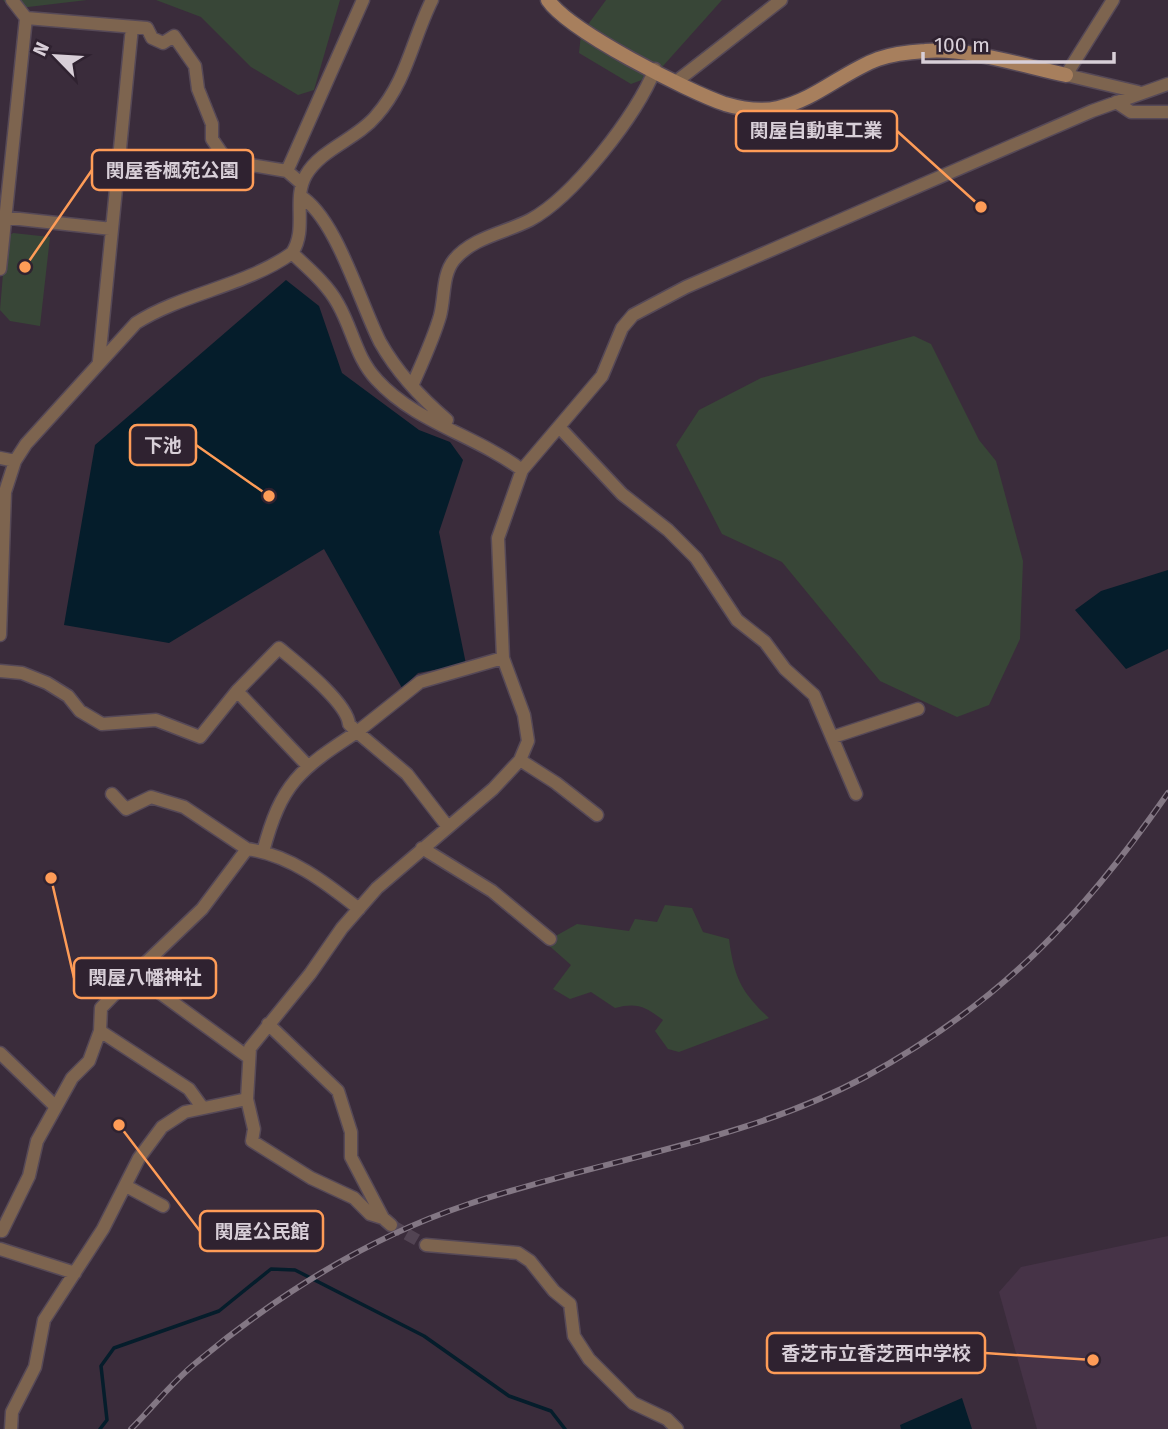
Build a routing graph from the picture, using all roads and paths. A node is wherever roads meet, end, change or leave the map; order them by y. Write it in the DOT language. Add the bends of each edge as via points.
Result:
graph roads {
  1 [pos="12,0"];
  2 [pos="363,0"];
  3 [pos="432,0"];
  4 [pos="548,0"];
  5 [pos="781,0"];
  6 [pos="1113,0"];
  7 [pos="26,18"];
  8 [pos="132,27"];
  9 [pos="654,69"];
  10 [pos="1066,75"];
  11 [pos="677,81"];
  12 [pos="1168,84"];
  13 [pos="1142,93"];
  14 [pos="1116,102"];
  15 [pos="1168,112"];
  16 [pos="287,171"];
  17 [pos="301,190"];
  18 [pos="3,217"];
  19 [pos="112,229"];
  20 [pos="292,253"];
  21 [pos="0,270"];
  22 [pos="99,362"];
  23 [pos="412,386"];
  24 [pos="560,428"];
  25 [pos="460,432"];
  26 [pos="0,458"];
  27 [pos="15,461"];
  28 [pos="522,470"];
  29 [pos="0,635"];
  30 [pos="503,658"];
  31 [pos="0,671"];
  32 [pos="237,691"];
  33 [pos="918,709"];
  34 [pos="357,732"];
  35 [pos="833,737"];
  36 [pos="520,760"];
  37 [pos="307,765"];
  38 [pos="112,794"];
  39 [pos="856,794"];
  40 [pos="597,815"];
  41 [pos="448,827"];
  42 [pos="422,848"];
  43 [pos="247,849"];
  44 [pos="263,852"];
  45 [pos="359,909"];
  46 [pos="550,939"];
  47 [pos="134,974"];
  48 [pos="268,1024"];
  49 [pos="100,1031"];
  50 [pos="0,1053"];
  51 [pos="248,1057"];
  52 [pos="247,1098"];
  53 [pos="56,1107"];
  54 [pos="202,1107"];
  55 [pos="126,1186"];
  56 [pos="163,1206"];
  57 [pos="1,1232"];
  58 [pos="426,1245"];
  59 [pos="0,1249"];
  60 [pos="75,1273"];
  61 [pos="11,1429"];
  62 [pos="677,1429"];
  1 -- 7 [label="street"];
  2 -- 16 [label="street"];
  3 -- 17 [label="street" via="409,65 388,101 354,136 317,162"];
  4 -- 9 [label="street" via="572,25"];
  5 -- 11 [label="street"];
  6 -- 10 [label="street"];
  7 -- 8 [label="street"];
  7 -- 18 [label="street"];
  8 -- 16 [label="street" via="147,28 152,38 163,43 174,36 195,66 212,139 227,161"];
  8 -- 19 [label="street"];
  9 -- 11 [label="street"];
  9 -- 23 [label="street" via="632,116 555,201 531,219 465,249 454,260 447,273 440,314"];
  10 -- 11 [label="street" via="928,50 879,58 802,100 750,110"];
  10 -- 13 [label="street"];
  12 -- 13 [label="street"];
  13 -- 14 [label="street"];
  14 -- 15 [label="street" via="1131,112"];
  14 -- 24 [label="street" via="657,300 622,328 602,376"];
  16 -- 17 [label="street"];
  17 -- 20 [label="street" via="300,235"];
  17 -- 23 [label="street" via="335,238 382,345"];
  18 -- 19 [label="street"];
  18 -- 21 [label="street"];
  19 -- 22 [label="street"];
  20 -- 22 [label="street" via="198,297 151,313"];
  20 -- 25 [label="street" via="337,302 360,361 378,382 405,404"];
  22 -- 27 [label="street"];
  23 -- 25 [label="street"];
  24 -- 28 [label="street"];
  24 -- 35 [label="street" via="622,494 696,558 737,620 765,642 814,695"];
  25 -- 28 [label="street"];
  26 -- 27 [label="street"];
  27 -- 29 [label="street" via="5,492"];
  28 -- 30 [label="street" via="498,538"];
  30 -- 34 [label="street" via="420,682"];
  30 -- 36 [label="street" via="528,741"];
  31 -- 32 [label="street" via="47,682 102,724 156,720 200,737"];
  32 -- 34 [label="street" via="279,648 319,684"];
  32 -- 37 [label="street"];
  33 -- 35 [label="street"];
  34 -- 37 [label="street"];
  34 -- 41 [label="street" via="407,774"];
  35 -- 39 [label="street"];
  36 -- 40 [label="street"];
  36 -- 41 [label="street"];
  37 -- 44 [label="street" via="283,796"];
  38 -- 43 [label="street" via="126,809 151,797 174,803"];
  41 -- 42 [label="street"];
  42 -- 45 [label="street"];
  42 -- 46 [label="street" via="492,891"];
  43 -- 44 [label="street"];
  43 -- 47 [label="street" via="202,909"];
  44 -- 45 [label="street" via="302,868"];
  45 -- 48 [label="street"];
  47 -- 49 [label="street" via="101,1008"];
  47 -- 51 [label="street"];
  48 -- 51 [label="street"];
  48 -- 52 [label="street" via="338,1091 351,1132 351,1157 387,1222 370,1214 354,1198 311,1178 252,1141"];
  49 -- 53 [label="street" via="89,1061 72,1078"];
  49 -- 54 [label="street" via="189,1089"];
  50 -- 53 [label="street"];
  51 -- 52 [label="street"];
  52 -- 54 [label="street"];
  53 -- 57 [label="street" via="37,1141 29,1176"];
  54 -- 55 [label="street" via="162,1127"];
  55 -- 56 [label="street"];
  55 -- 60 [label="street"];
  58 -- 62 [label="street" via="506,1250 530,1261 554,1292 570,1304 574,1336 589,1359 634,1404 667,1419"];
  59 -- 60 [label="street"];
  60 -- 61 [label="street" via="44,1321 35,1367 12,1412"];
}
